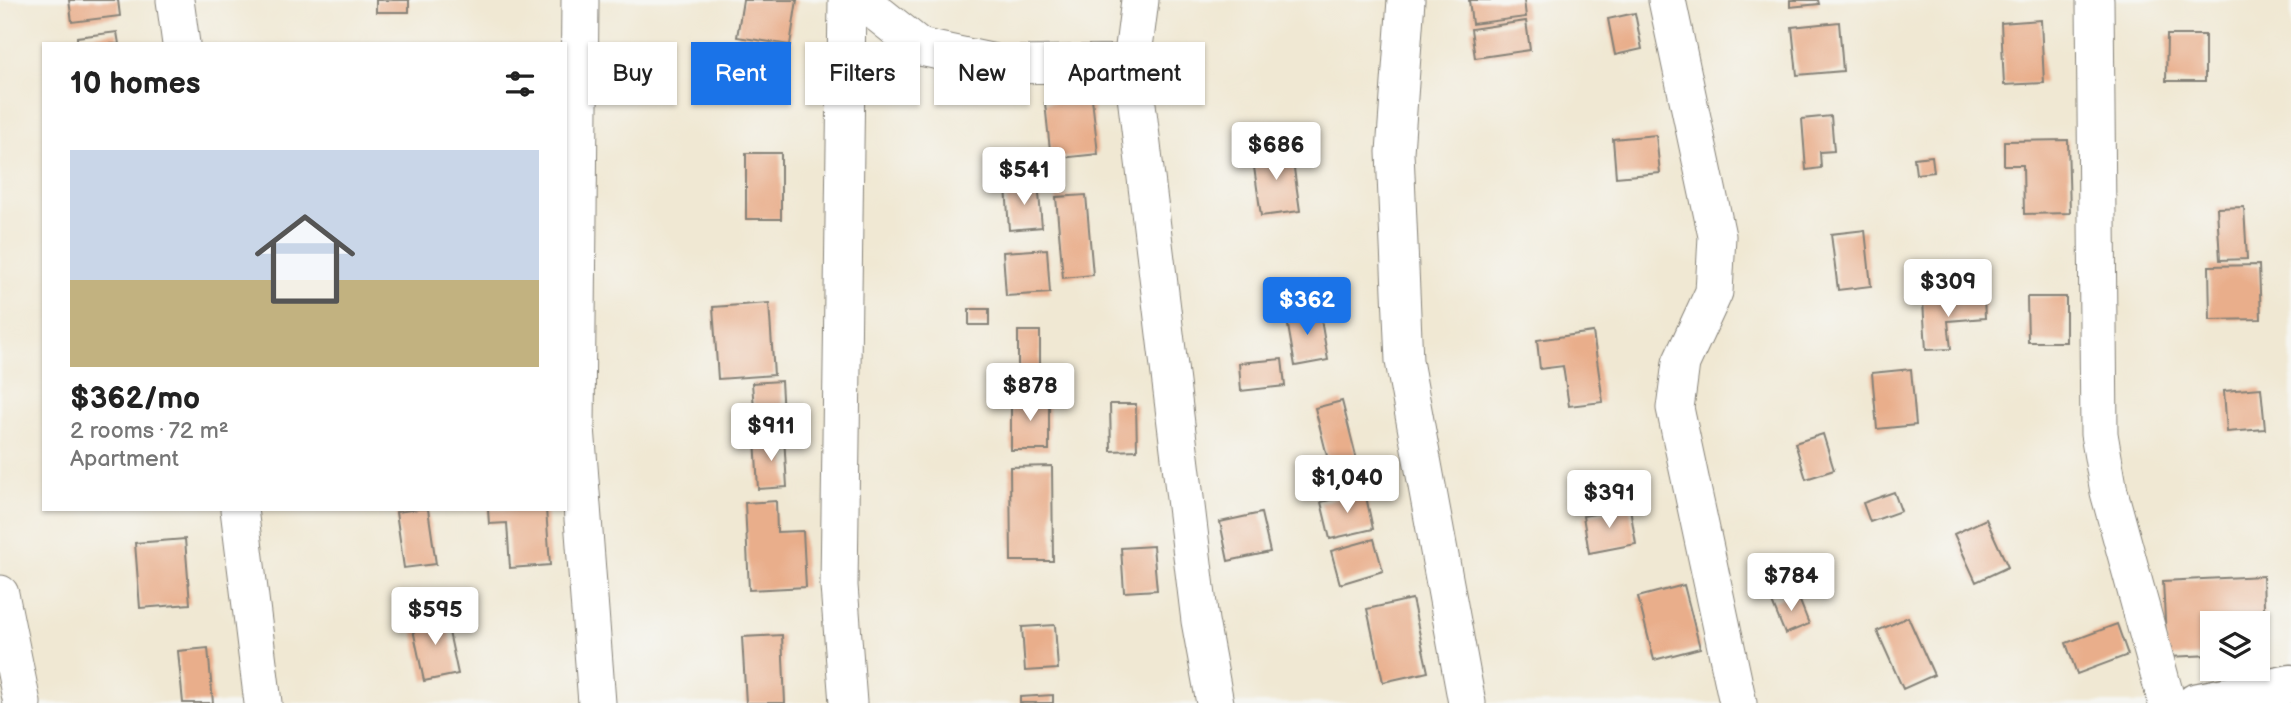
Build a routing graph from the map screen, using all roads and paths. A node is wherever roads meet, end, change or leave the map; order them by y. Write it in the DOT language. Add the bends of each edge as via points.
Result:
graph roads {
  1 [pos="175,0"];
  2 [pos="580,0"];
  3 [pos="846,0"];
  4 [pos="861,0"];
  5 [pos="1140,0"];
  6 [pos="1406,0"];
  7 [pos="1667,0"];
  8 [pos="2095,0"];
  9 [pos="181,42"];
  10 [pos="1135,42"];
  11 [pos="1044,64"];
  12 [pos="1137,105"];
  13 [pos="239,511"];
  14 [pos="0,594"];
  15 [pos="2291,684"];
  16 [pos="22,703"];
  17 [pos="263,703"];
  18 [pos="597,703"];
  19 [pos="848,703"];
  20 [pos="1215,703"];
  21 [pos="1467,703"];
  22 [pos="1738,703"];
  23 [pos="2167,703"];
  24 [pos="2195,703"];
  1 -- 9 [label="street"];
  2 -- 18 [label="street" via="576,427"];
  3 -- 19 [label="street" via="839,586"];
  4 -- 11 [label="street" via="920,47 1005,65"];
  5 -- 10 [label="street"];
  6 -- 21 [label="street" via="1395,152 1405,361"];
  7 -- 22 [label="street" via="1717,236 1714,292 1681,363 1675,408"];
  8 -- 23 [label="street" via="2099,434 2109,492"];
  12 -- 20 [label="street" via="1200,621"];
  13 -- 17 [label="street"];
  14 -- 16 [label="street"];
  15 -- 24 [label="street"];
}
